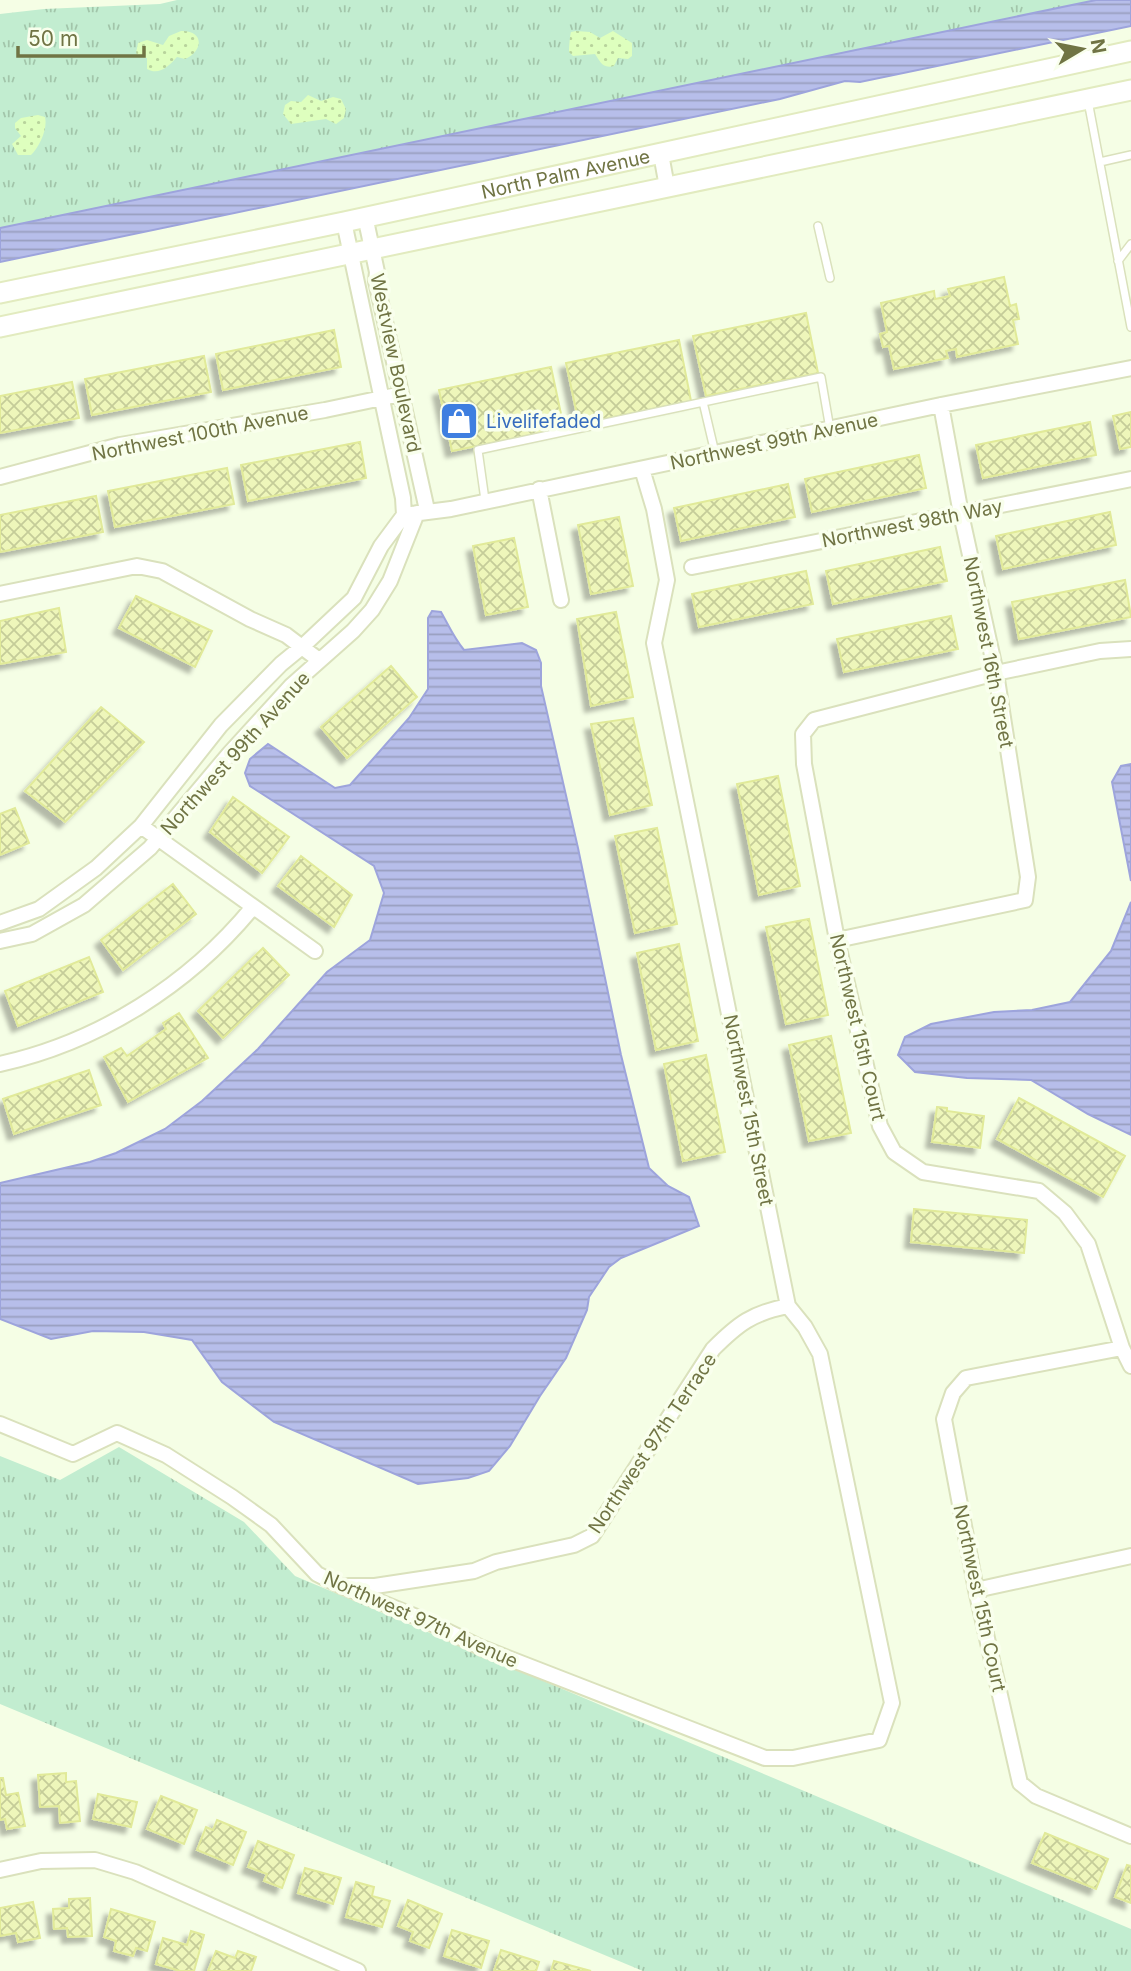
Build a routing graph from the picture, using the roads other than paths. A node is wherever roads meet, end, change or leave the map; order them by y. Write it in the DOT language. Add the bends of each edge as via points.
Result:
graph roads {
  1 [pos="1131,51"];
  2 [pos="1131,90"];
  3 [pos="1088,99"];
  4 [pos="661,154"];
  5 [pos="1131,155"];
  6 [pos="1100,162"];
  7 [pos="667,187"];
  8 [pos="365,216"];
  9 [pos="344,222"];
  10 [pos="818,226"];
  11 [pos="1131,244"];
  12 [pos="372,249"];
  13 [pos="351,253"];
  14 [pos="1118,261"];
  15 [pos="830,278"];
  16 [pos="0,293"];
  17 [pos="0,327"];
  18 [pos="1131,327"];
  19 [pos="1131,368"];
  20 [pos="401,394"];
  21 [pos="382,397"];
  22 [pos="703,402"];
  23 [pos="941,405"];
  24 [pos="830,429"];
  25 [pos="715,453"];
  26 [pos="642,469"];
  27 [pos="0,477"];
  28 [pos="1131,480"];
  29 [pos="539,489"];
  30 [pos="485,500"];
  31 [pos="416,513"];
  32 [pos="961,514"];
  33 [pos="692,567"];
  34 [pos="0,594"];
  35 [pos="561,600"];
  36 [pos="303,646"];
  37 [pos="1131,649"];
  38 [pos="319,660"];
  39 [pos="996,673"];
  40 [pos="141,826"];
  41 [pos="158,839"];
  42 [pos="253,906"];
  43 [pos="0,923"];
  44 [pos="837,940"];
  45 [pos="0,941"];
  46 [pos="315,951"];
  47 [pos="0,1064"];
  48 [pos="788,1306"];
  49 [pos="1122,1348"];
  50 [pos="1131,1366"];
  51 [pos="0,1423"];
  52 [pos="1131,1556"];
  53 [pos="341,1586"];
  54 [pos="976,1590"];
  55 [pos="879,1740"];
  56 [pos="1131,1836"];
  57 [pos="0,1870"];
  58 [pos="358,1971"];
  1 -- 4 [label="main road, North Palm Avenue"];
  2 -- 3 [label="main road, North Palm Avenue"];
  3 -- 6 [label="lane"];
  3 -- 7 [label="main road, North Palm Avenue"];
  4 -- 7 [label="street"];
  4 -- 8 [label="main road, North Palm Avenue"];
  5 -- 6 [label="lane"];
  6 -- 14 [label="lane"];
  7 -- 12 [label="main road, North Palm Avenue"];
  8 -- 9 [label="main road, North Palm Avenue"];
  8 -- 12 [label="street, Westview Boulevard"];
  9 -- 13 [label="street, Westview Boulevard"];
  9 -- 16 [label="main road, North Palm Avenue"];
  10 -- 15 [label="lane"];
  11 -- 14 [label="lane"];
  12 -- 13 [label="main road, North Palm Avenue"];
  12 -- 20 [label="street, Westview Boulevard"];
  13 -- 17 [label="main road, North Palm Avenue"];
  13 -- 21 [label="street, Westview Boulevard"];
  14 -- 18 [label="lane"];
  19 -- 23 [label="street, Northwest 99th Avenue"];
  20 -- 21 [label="street, Northwest 100th Avenue"];
  20 -- 31 [label="street, Westview Boulevard"];
  21 -- 27 [label="street, Northwest 100th Avenue" via="120,445"];
  21 -- 31 [label="street, Westview Boulevard" via="403,498"];
  22 -- 24 [label="lane" via="821,377"];
  22 -- 25 [label="lane"];
  22 -- 30 [label="lane" via="478,450"];
  23 -- 24 [label="street, Northwest 99th Avenue"];
  23 -- 32 [label="street, Northwest 16th Street"];
  24 -- 25 [label="street, Northwest 99th Avenue"];
  25 -- 26 [label="street, Northwest 99th Avenue"];
  26 -- 29 [label="street, Northwest 99th Avenue"];
  26 -- 48 [label="street, Northwest 15th Street" via="667,580 654,643"];
  28 -- 32 [label="street, Northwest 98th Way"];
  29 -- 30 [label="street, Northwest 99th Avenue"];
  29 -- 35 [label="street"];
  30 -- 31 [label="street, Northwest 99th Avenue"];
  31 -- 36 [label="street, Northwest 99th Avenue" via="381,546 354,598"];
  31 -- 38 [label="street, Northwest 99th Avenue" via="390,580 372,610"];
  32 -- 33 [label="street, Northwest 98th Way"];
  32 -- 39 [label="street, Northwest 16th Street"];
  34 -- 36 [label="street" via="137,566 162,571"];
  36 -- 38 [label="street"];
  36 -- 40 [label="street, Northwest 99th Avenue" via="221,725"];
  37 -- 39 [label="street"];
  38 -- 41 [label="street, Northwest 99th Avenue" via="229,754"];
  39 -- 44 [label="street, Northwest 15th Court" via="814,720 803,734 804,764"];
  39 -- 44 [label="street, Northwest 16th Street" via="1028,877 1025,900"];
  40 -- 41 [label="street"];
  40 -- 43 [label="street, Northwest 99th Avenue" via="96,868 39,909"];
  41 -- 42 [label="street"];
  41 -- 45 [label="street, Northwest 99th Avenue" via="85,905 32,934"];
  42 -- 46 [label="street"];
  42 -- 47 [label="street" via="218,946 134,1011 102,1030"];
  44 -- 49 [label="street, Northwest 15th Court" via="880,1126 894,1152 923,1172 1039,1191 1065,1213 1088,1244"];
  48 -- 53 [label="street, Northwest 97th Terrace" via="763,1311 732,1329 713,1349 592,1536 574,1545 474,1571 375,1586"];
  48 -- 55 [label="street, Northwest 15th Street" via="820,1354 831,1398 892,1703"];
  49 -- 50 [label="street"];
  49 -- 54 [label="street, Northwest 15th Court" via="965,1378 953,1393 944,1419"];
  51 -- 53 [label="street, Northwest 97th Avenue" via="74,1454 117,1433 166,1455 271,1525 317,1574"];
  52 -- 54 [label="street"];
  53 -- 55 [label="street, Northwest 97th Avenue" via="481,1648 765,1758 793,1758"];
  54 -- 56 [label="street, Northwest 15th Court" via="1020,1783 1036,1796"];
  57 -- 58 [label="street" via="41,1861 95,1860 135,1872"];
}
